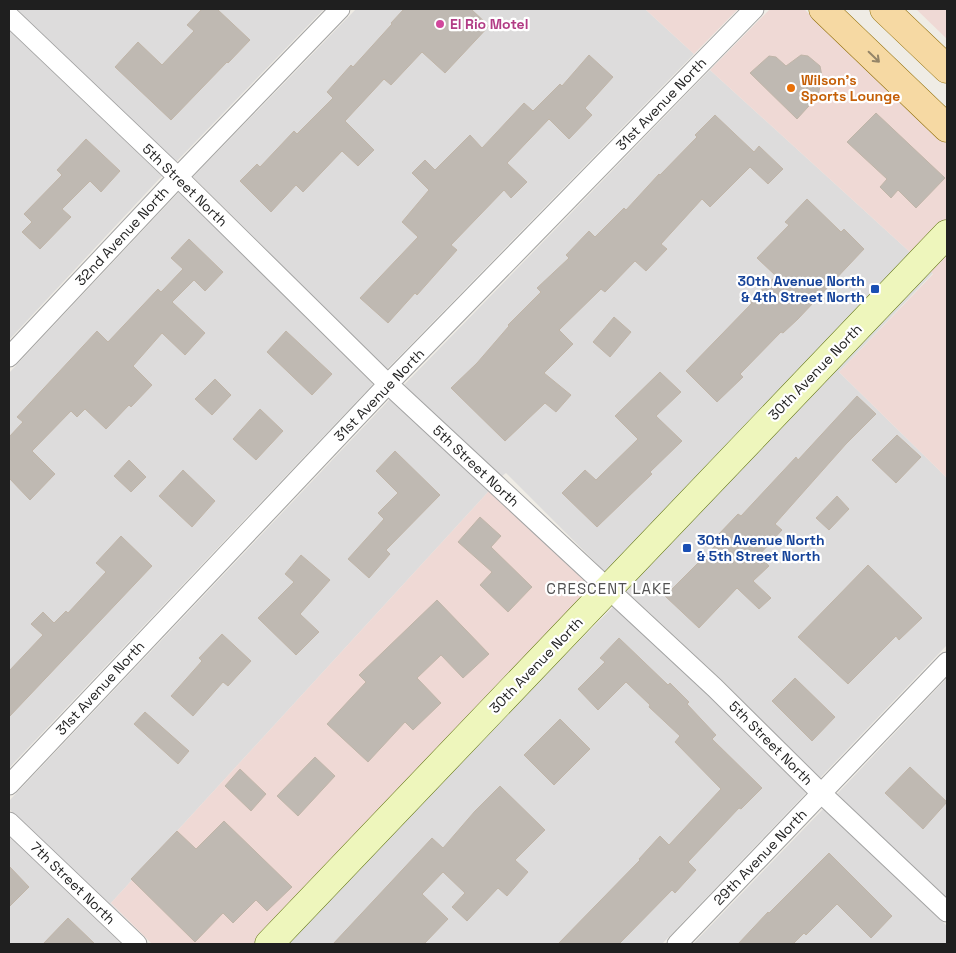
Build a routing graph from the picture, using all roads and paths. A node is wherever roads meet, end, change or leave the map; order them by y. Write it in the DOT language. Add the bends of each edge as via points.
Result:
graph roads {
  1 [pos="340,9"];
  2 [pos="754,9"];
  3 [pos="823,9"];
  4 [pos="884,9"];
  5 [pos="9,16"];
  6 [pos="947,69"];
  7 [pos="947,128"];
  8 [pos="178,177"];
  9 [pos="947,234"];
  10 [pos="9,357"];
  11 [pos="388,384"];
  12 [pos="609,589"];
  13 [pos="947,662"];
  14 [pos="9,785"];
  15 [pos="821,793"];
  16 [pos="9,822"];
  17 [pos="947,912"];
  18 [pos="137,944"];
  19 [pos="269,944"];
  20 [pos="677,944"];
  1 -- 8 [label="street, 32nd Avenue North"];
  2 -- 11 [label="street, 31st Avenue North"];
  3 -- 7 [label="main road, one-way"];
  4 -- 6 [label="main road"];
  5 -- 8 [label="street, 5th Street North"];
  8 -- 10 [label="street, 32nd Avenue North"];
  8 -- 11 [label="street, 5th Street North"];
  9 -- 12 [label="street, 30th Avenue North"];
  11 -- 12 [label="street, 5th Street North"];
  11 -- 14 [label="street, 31st Avenue North"];
  12 -- 15 [label="street, 5th Street North"];
  12 -- 19 [label="street, 30th Avenue North"];
  13 -- 15 [label="street, 29th Avenue North"];
  15 -- 17 [label="street, 5th Street North"];
  15 -- 20 [label="street, 29th Avenue North"];
  16 -- 18 [label="street, 7th Street North"];
}
